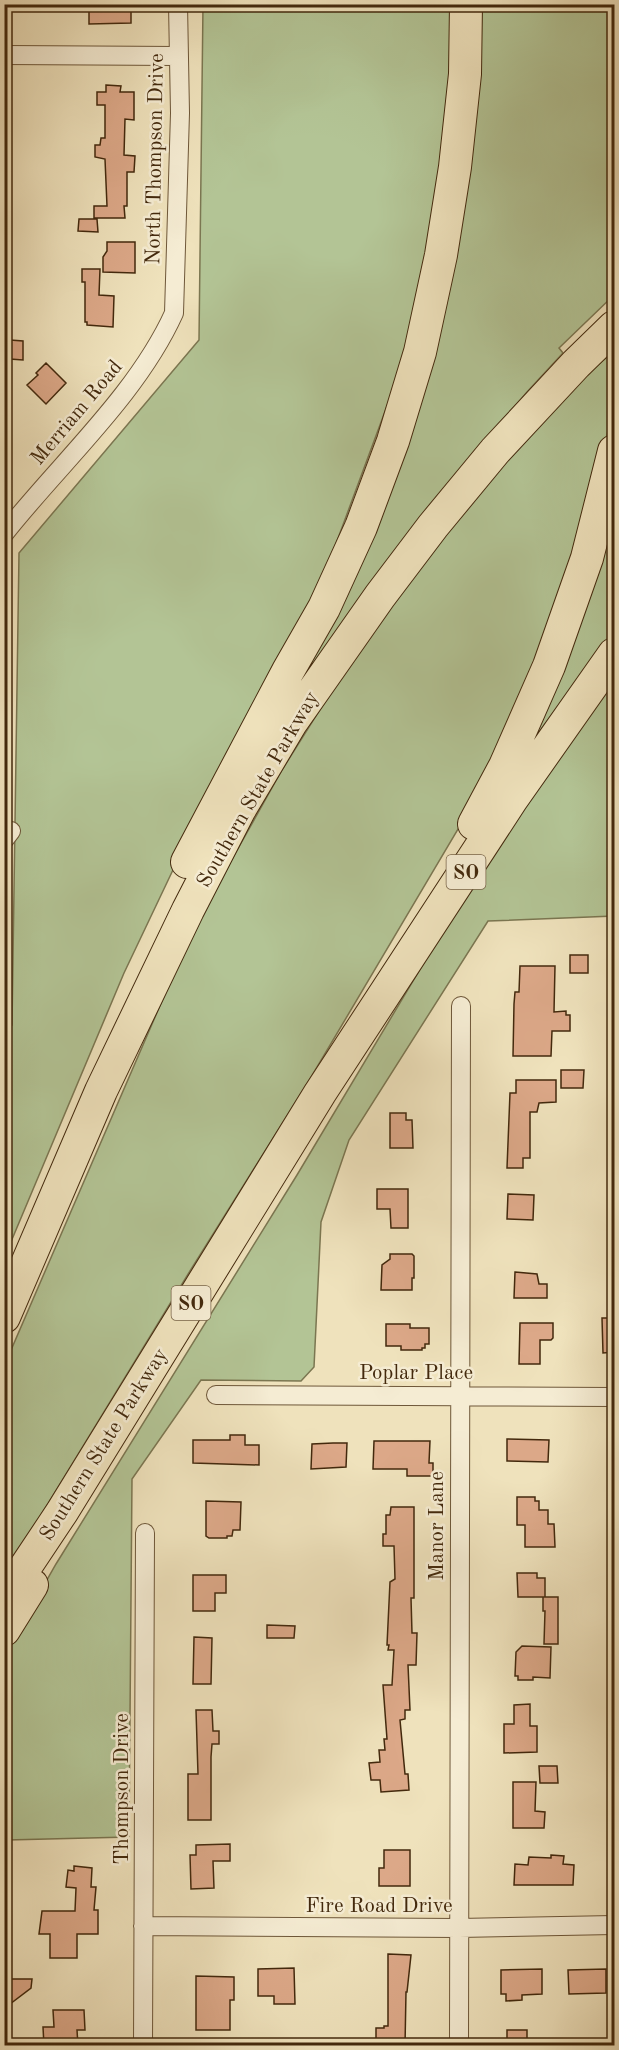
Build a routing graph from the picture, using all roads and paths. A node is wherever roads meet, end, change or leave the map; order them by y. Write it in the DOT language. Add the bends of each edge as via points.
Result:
graph roads {
  1 [pos="178,4"];
  2 [pos="466,4"];
  3 [pos="4,55"];
  4 [pos="178,56"];
  5 [pos="174,313"];
  6 [pos="615,327"];
  7 [pos="615,451"];
  8 [pos="4,534"];
  9 [pos="615,654"];
  10 [pos="461,1006"];
  11 [pos="101,1091"];
  12 [pos="320,1093"];
  13 [pos="24,1271"];
  14 [pos="4,1303"];
  15 [pos="4,1317"];
  16 [pos="216,1395"];
  17 [pos="459,1395"];
  18 [pos="615,1396"];
  19 [pos="62,1512"];
  20 [pos="145,1533"];
  21 [pos="4,1599"];
  22 [pos="4,1630"];
  23 [pos="615,1925"];
  24 [pos="143,1926"];
  25 [pos="459,1928"];
  26 [pos="143,2046"];
  27 [pos="459,2046"];
  1 -- 4 [label="street, North Thompson Drive"];
  2 -- 11 [label="highway" via="465,74 441,255 420,352 393,441 361,527 324,608 207,823 156,928"];
  3 -- 4 [label="street"];
  4 -- 5 [label="street, North Thompson Drive"];
  5 -- 8 [label="street, Merriam Road" via="162,340 114,405"];
  6 -- 11 [label="highway, Southern State Parkway" via="495,451 433,526 291,723 213,859"];
  7 -- 12 [label="highway" via="587,558 549,666 505,766"];
  9 -- 12 [label="highway, Southern State Parkway / SO" via="512,799"];
  10 -- 17 [label="street, Manor Lane"];
  11 -- 13 [label="highway, Southern State Parkway"];
  12 -- 19 [label="highway, Southern State Parkway / SO"];
  13 -- 14 [label="highway"];
  13 -- 15 [label="highway, Southern State Parkway"];
  16 -- 17 [label="street, Poplar Place"];
  17 -- 18 [label="street, Poplar Place"];
  17 -- 25 [label="street, Manor Lane"];
  19 -- 21 [label="highway, Southern State Parkway / SO"];
  19 -- 22 [label="highway" via="29,1591"];
  20 -- 24 [label="street, Thompson Drive"];
  23 -- 25 [label="street, Fire Road Drive"];
  24 -- 25 [label="street, Fire Road Drive"];
  24 -- 26 [label="street, Thompson Drive"];
  25 -- 27 [label="street, Manor Lane"];
}
